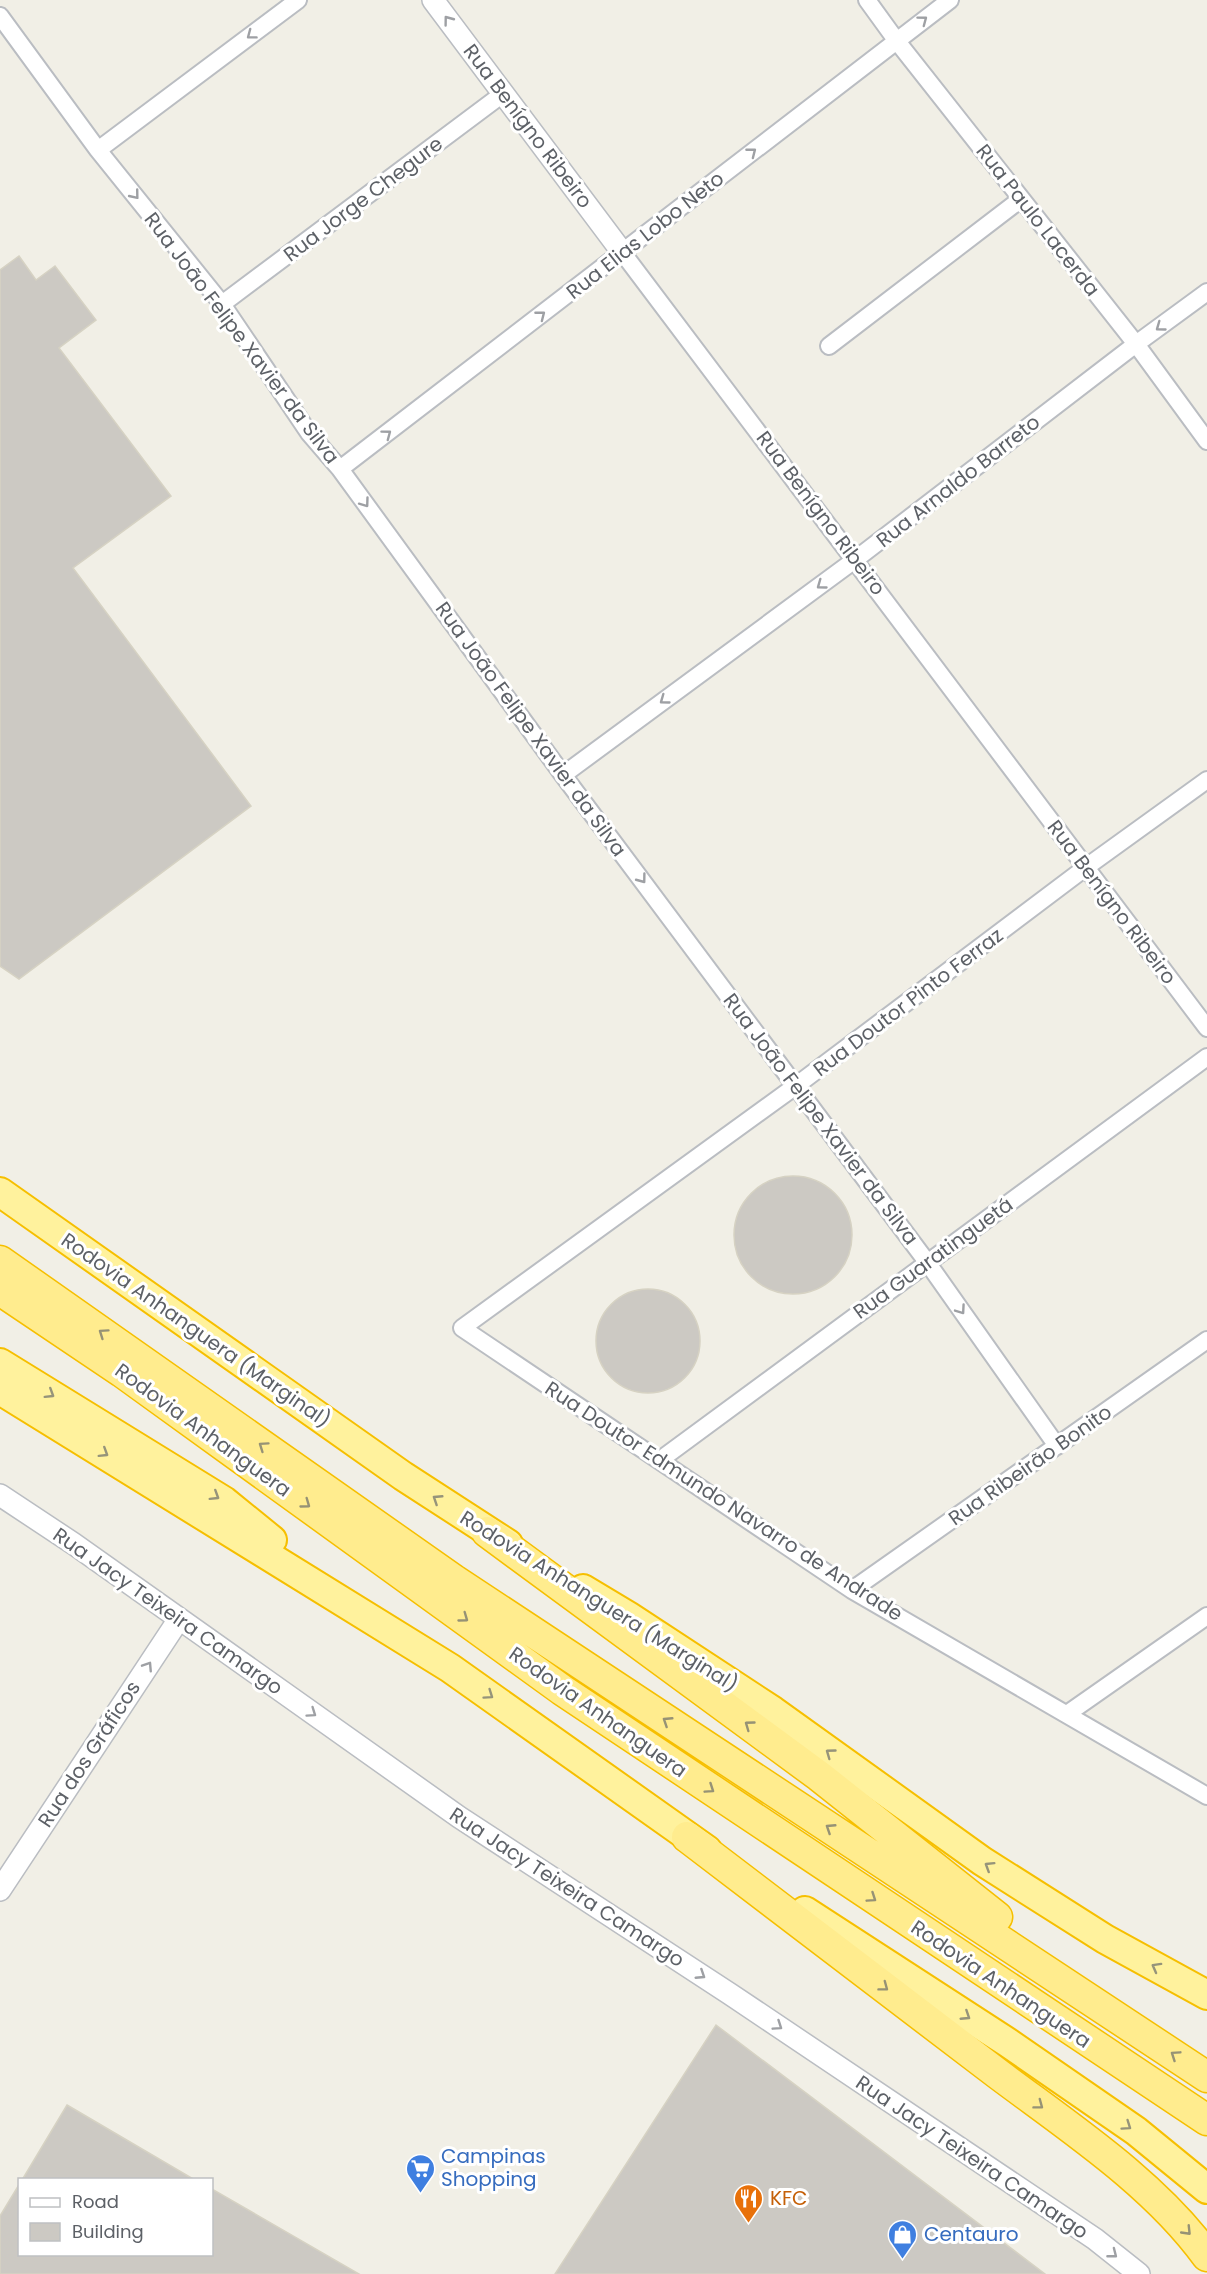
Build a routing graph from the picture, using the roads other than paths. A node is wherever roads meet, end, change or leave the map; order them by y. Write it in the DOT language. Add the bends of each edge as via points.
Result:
graph roads {
  1 [pos="298,0"];
  2 [pos="433,0"];
  3 [pos="867,0"];
  4 [pos="950,0"];
  5 [pos="0,16"];
  6 [pos="896,40"];
  7 [pos="504,93"];
  8 [pos="98,150"];
  9 [pos="1021,199"];
  10 [pos="622,252"];
  11 [pos="1207,292"];
  12 [pos="222,304"];
  13 [pos="1136,344"];
  14 [pos="829,346"];
  15 [pos="1207,441"];
  16 [pos="340,469"];
  17 [pos="856,559"];
  18 [pos="563,774"];
  19 [pos="1207,780"];
  20 [pos="1086,868"];
  21 [pos="1207,1028"];
  22 [pos="1207,1057"];
  23 [pos="797,1086"];
  24 [pos="0,1192"];
  25 [pos="0,1261"];
  26 [pos="927,1262"];
  27 [pos="0,1290"];
  28 [pos="0,1306"];
  29 [pos="462,1328"];
  30 [pos="1207,1340"];
  31 [pos="0,1363"];
  32 [pos="122,1372"];
  33 [pos="0,1390"];
  34 [pos="1057,1446"];
  35 [pos="660,1460"];
  36 [pos="0,1495"];
  37 [pos="487,1532"];
  38 [pos="852,1590"];
  39 [pos="1207,1616"];
  40 [pos="179,1619"];
  41 [pos="369,1619"];
  42 [pos="1067,1714"];
  43 [pos="1207,1796"];
  44 [pos="687,1837"];
  45 [pos="0,1890"];
  46 [pos="1207,1995"];
  47 [pos="1142,2033"];
  48 [pos="1207,2077"];
  49 [pos="1207,2120"];
  50 [pos="1207,2189"];
  51 [pos="1207,2256"];
  52 [pos="1139,2274"];
  1 -- 8 [label="street, one-way"];
  7 -- 2 [label="street, Rua Benígno Ribeiro, one-way"];
  3 -- 6 [label="street, Rua Paulo Lacerda"];
  6 -- 4 [label="street, Rua Elias Lobo Neto, one-way"];
  5 -- 8 [label="street, Rua João Felipe Xavier da Silva"];
  6 -- 9 [label="street, Rua Paulo Lacerda"];
  10 -- 6 [label="street, Rua Elias Lobo Neto, one-way"];
  7 -- 10 [label="street, Rua Benígno Ribeiro"];
  7 -- 12 [label="street, Rua Jorge Chegure"];
  8 -- 12 [label="street, Rua João Felipe Xavier da Silva, one-way"];
  9 -- 13 [label="street, Rua Paulo Lacerda"];
  9 -- 14 [label="street"];
  16 -- 10 [label="street, Rua Elias Lobo Neto, one-way"];
  10 -- 17 [label="street, Rua Benígno Ribeiro"];
  11 -- 13 [label="street, Rua Arnaldo Barreto, one-way"];
  12 -- 16 [label="street, Rua João Felipe Xavier da Silva" via="309,433"];
  13 -- 15 [label="street, Rua Paulo Lacerda"];
  13 -- 17 [label="street, Rua Arnaldo Barreto"];
  16 -- 18 [label="street, Rua João Felipe Xavier da Silva, one-way"];
  17 -- 18 [label="street, Rua Arnaldo Barreto, one-way"];
  17 -- 20 [label="street, Rua Benígno Ribeiro"];
  18 -- 23 [label="street, Rua João Felipe Xavier da Silva, one-way"];
  19 -- 20 [label="street, Rua Doutor Pinto Ferraz"];
  20 -- 21 [label="street, Rua Benígno Ribeiro"];
  20 -- 23 [label="street, Rua Doutor Pinto Ferraz"];
  22 -- 26 [label="street, Rua Guaratinguetá"];
  23 -- 26 [label="street, Rua João Felipe Xavier da Silva"];
  23 -- 29 [label="street, Rua Doutor Pinto Ferraz"];
  37 -- 24 [label="highway, Rodovia Anhanguera (Marginal), one-way"];
  47 -- 25 [label="highway, Rodovia Anhanguera, one-way" via="454,1580"];
  26 -- 34 [label="street, Rua João Felipe Xavier da Silva, one-way"];
  26 -- 35 [label="street, Rua Guaratinguetá"];
  27 -- 32 [label="highway, Rodovia Anhanguera"];
  28 -- 32 [label="highway"];
  29 -- 35 [label="street, Rua Doutor Edmundo Navarro de Andrade"];
  30 -- 34 [label="street, Rua Ribeirão Bonito"];
  31 -- 41 [label="highway, one-way" via="224,1501"];
  32 -- 49 [label="highway, Rodovia Anhanguera, one-way" via="562,1690"];
  33 -- 41 [label="highway, one-way"];
  34 -- 38 [label="street, Rua Ribeirão Bonito"];
  35 -- 38 [label="street, Rua Doutor Edmundo Navarro de Andrade"];
  36 -- 40 [label="street, Rua Jacy Teixeira Camargo"];
  46 -- 37 [label="highway, Rodovia Anhanguera (Marginal), one-way" via="1105,1939 982,1861 764,1705 628,1616"];
  47 -- 37 [label="highway, one-way" via="819,1776"];
  38 -- 42 [label="street, Rua Doutor Edmundo Navarro de Andrade"];
  39 -- 42 [label="street"];
  45 -- 40 [label="street, Rua dos Gráficos, one-way"];
  40 -- 52 [label="street, Rua Jacy Teixeira Camargo, one-way" via="459,1817 1095,2239"];
  41 -- 44 [label="highway, one-way" via="476,1686"];
  42 -- 43 [label="street, Rua Doutor Edmundo Navarro de Andrade"];
  44 -- 50 [label="highway, one-way" via="1007,2042 1136,2131"];
  44 -- 51 [label="highway, one-way" via="1134,2180 1193,2237"];
  48 -- 47 [label="highway, Rodovia Anhanguera, one-way"];
}
